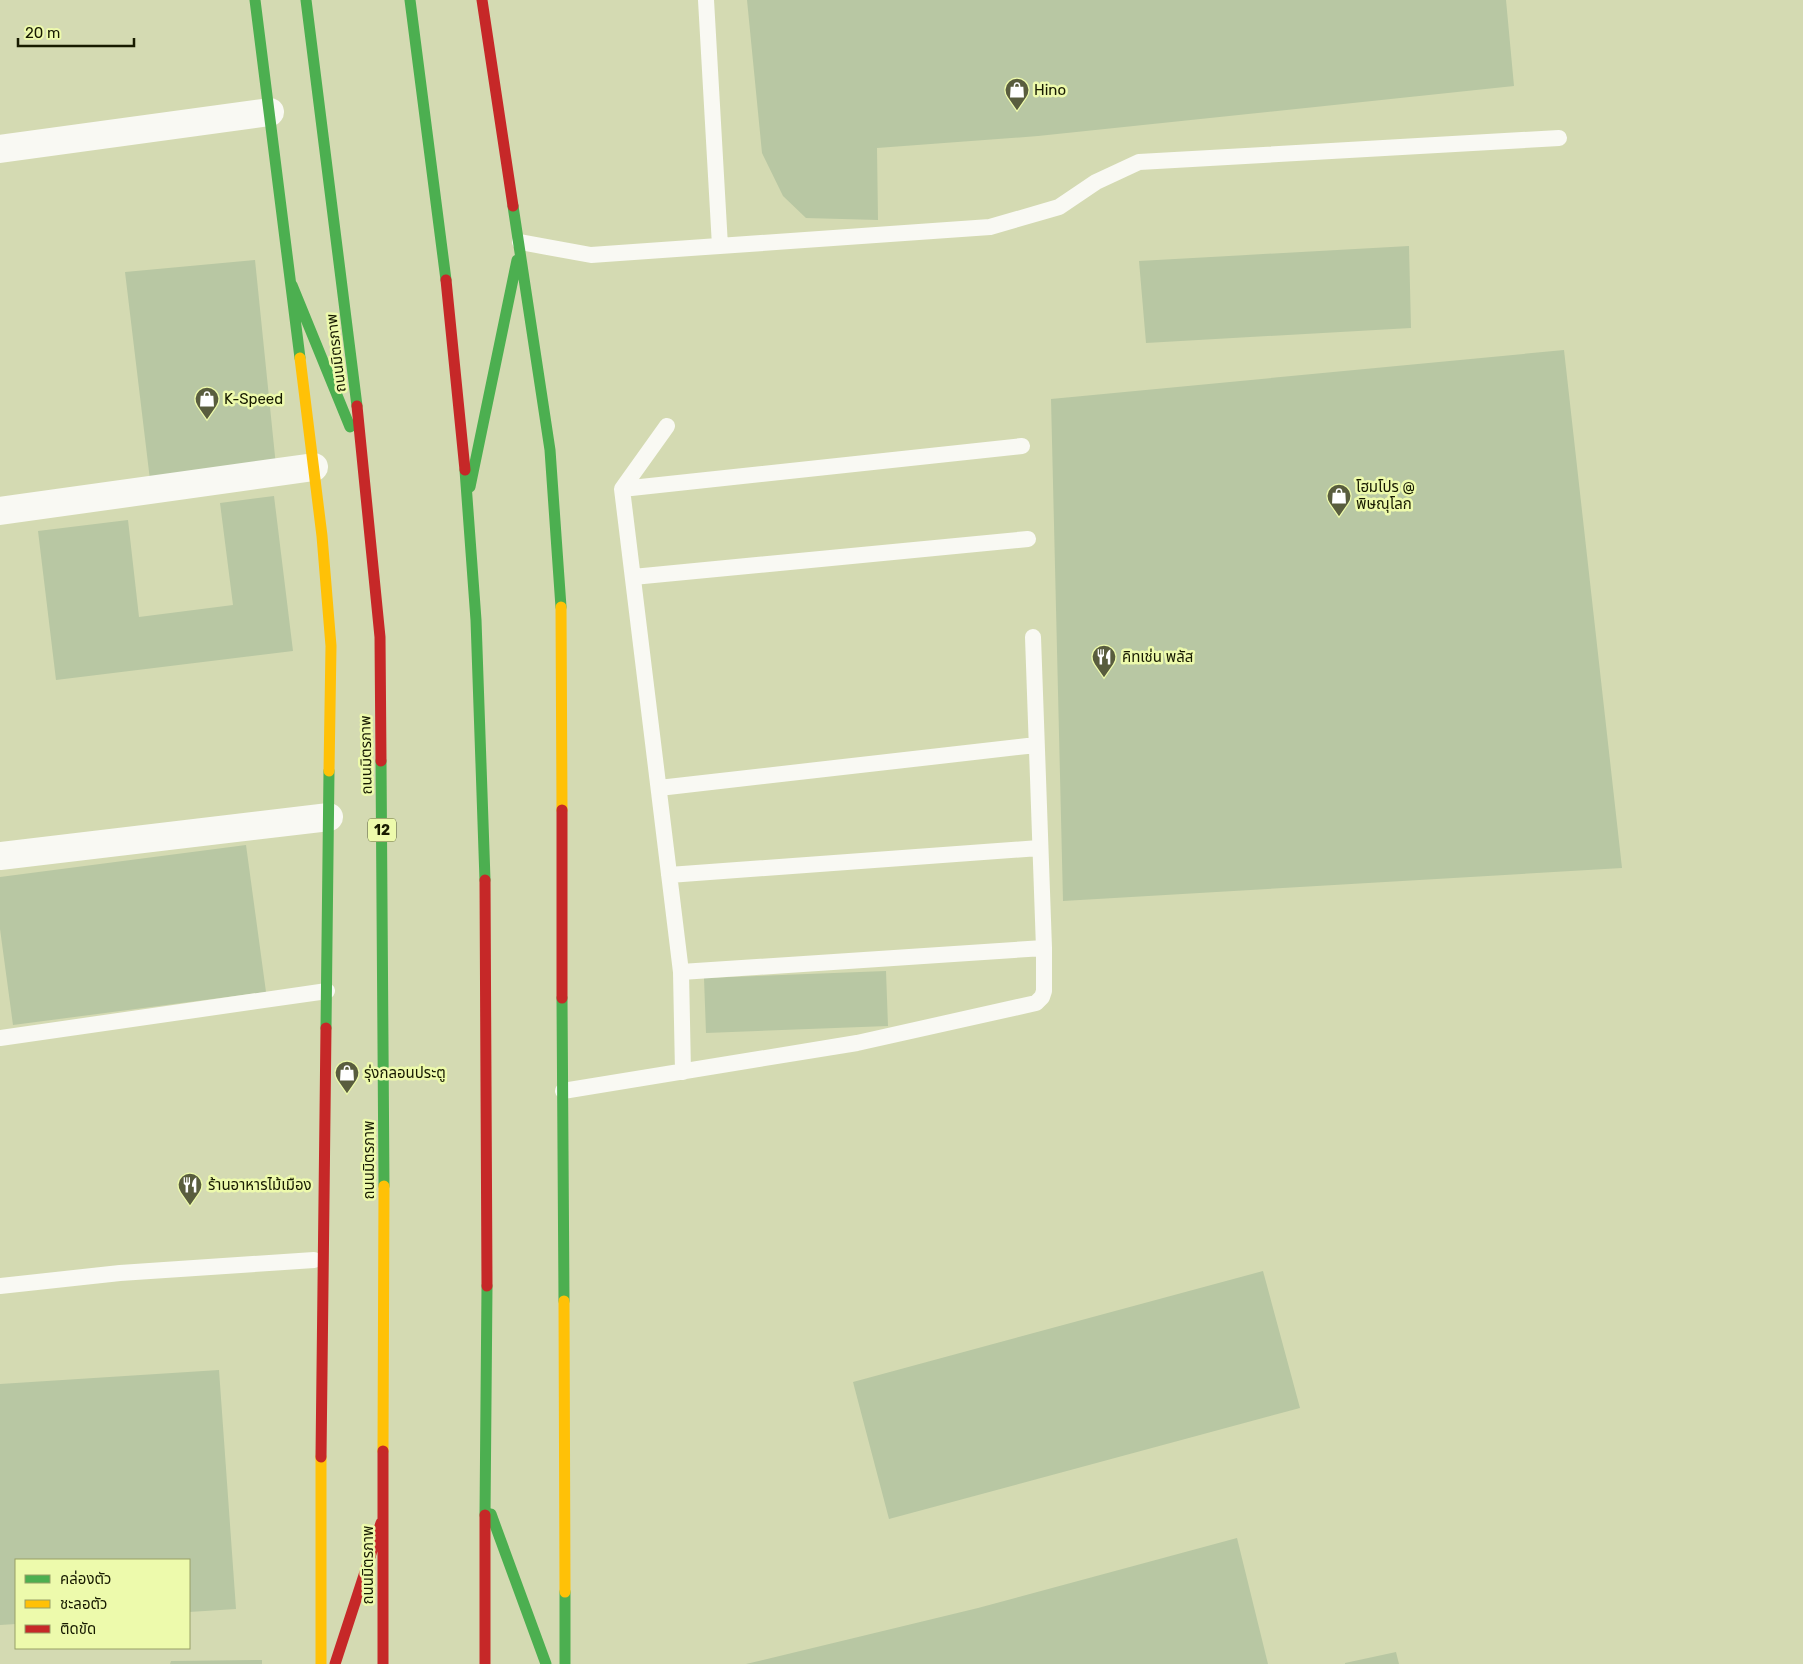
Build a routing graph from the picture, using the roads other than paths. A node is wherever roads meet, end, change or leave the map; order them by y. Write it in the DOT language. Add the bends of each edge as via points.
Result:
graph roads {
  1 [pos="255,0"];
  2 [pos="306,0"];
  3 [pos="410,0"];
  4 [pos="482,0"];
  5 [pos="706,0"];
  6 [pos="270,112"];
  7 [pos="1560,138"];
  8 [pos="0,149"];
  9 [pos="520,242"];
  10 [pos="720,246"];
  11 [pos="292,284"];
  12 [pos="668,426"];
  13 [pos="1022,446"];
  14 [pos="364,461"];
  15 [pos="314,467"];
  16 [pos="622,488"];
  17 [pos="468,498"];
  18 [pos="0,511"];
  19 [pos="1028,539"];
  20 [pos="633,577"];
  21 [pos="1033,637"];
  22 [pos="1036,745"];
  23 [pos="658,788"];
  24 [pos="329,817"];
  25 [pos="1039,848"];
  26 [pos="0,856"];
  27 [pos="669,875"];
  28 [pos="1044,948"];
  29 [pos="681,972"];
  30 [pos="327,991"];
  31 [pos="0,1038"];
  32 [pos="683,1072"];
  33 [pos="563,1091"];
  34 [pos="314,1260"];
  35 [pos="0,1286"];
  36 [pos="485,1496"];
  37 [pos="383,1517"];
  38 [pos="321,1664"];
  39 [pos="335,1664"];
  40 [pos="383,1664"];
  41 [pos="485,1664"];
  42 [pos="546,1664"];
  43 [pos="565,1664"];
  1 -- 6 [label="main road"];
  2 -- 14 [label="main road, ถนนมิตรภาพ / 12"];
  3 -- 17 [label="main road" via="448,283"];
  4 -- 9 [label="main road"];
  5 -- 10 [label="lane"];
  6 -- 8 [label="street"];
  6 -- 11 [label="main road"];
  7 -- 10 [label="lane" via="1138,162 1096,182 1059,207 990,227"];
  9 -- 10 [label="lane" via="591,255"];
  9 -- 17 [label="main road"];
  9 -- 33 [label="main road" via="550,450 561,600"];
  11 -- 14 [label="main road"];
  11 -- 15 [label="main road"];
  12 -- 16 [label="lane"];
  13 -- 16 [label="lane"];
  14 -- 37 [label="main road, ถนนมิตรภาพ / 12" via="380,637 384,983"];
  15 -- 18 [label="street"];
  15 -- 24 [label="main road" via="331,646"];
  16 -- 20 [label="lane"];
  17 -- 36 [label="main road" via="480,708 486,978"];
  19 -- 20 [label="lane"];
  20 -- 23 [label="lane"];
  21 -- 22 [label="lane"];
  22 -- 23 [label="lane"];
  22 -- 25 [label="lane"];
  23 -- 27 [label="lane"];
  24 -- 26 [label="street"];
  24 -- 30 [label="main road"];
  25 -- 27 [label="lane"];
  25 -- 28 [label="lane"];
  27 -- 29 [label="lane"];
  28 -- 29 [label="lane"];
  28 -- 32 [label="lane" via="1044,991 1036,1003 857,1043"];
  29 -- 32 [label="lane"];
  30 -- 31 [label="lane"];
  30 -- 38 [label="main road"];
  32 -- 33 [label="lane"];
  33 -- 43 [label="main road"];
  34 -- 35 [label="lane" via="120,1273"];
  36 -- 41 [label="main road"];
  36 -- 42 [label="main road"];
  37 -- 39 [label="main road"];
  37 -- 40 [label="main road, ถนนมิตรภาพ / 12"];
}
